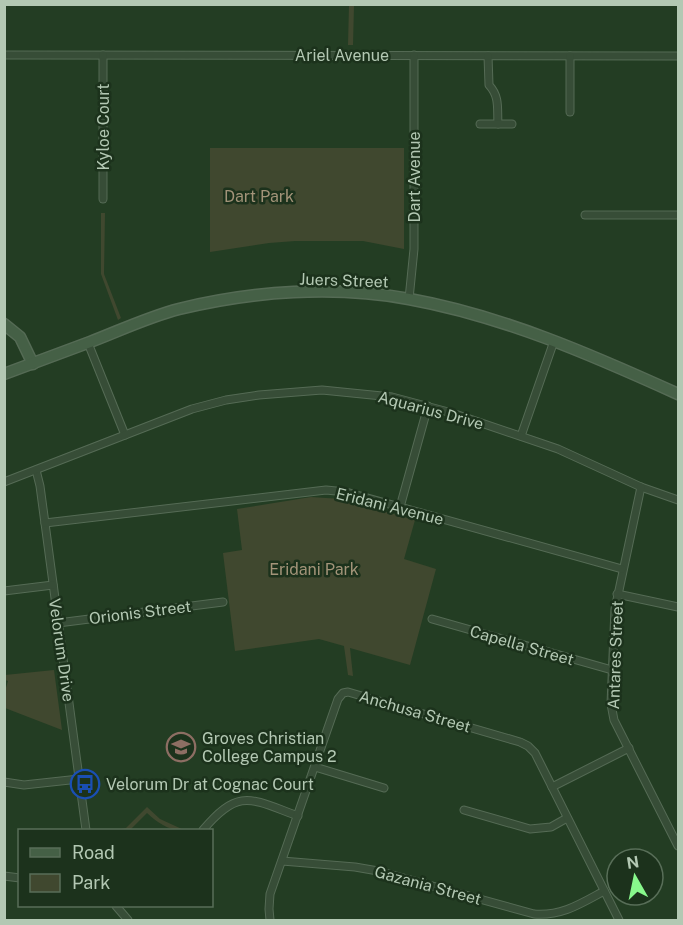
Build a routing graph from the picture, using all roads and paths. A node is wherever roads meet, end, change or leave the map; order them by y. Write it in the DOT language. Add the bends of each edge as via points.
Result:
graph roads {
  1 [pos="4,55"];
  2 [pos="103,55"];
  3 [pos="414,56"];
  4 [pos="488,56"];
  5 [pos="570,56"];
  6 [pos="678,56"];
  7 [pos="570,112"];
  8 [pos="480,124"];
  9 [pos="498,124"];
  10 [pos="512,124"];
  11 [pos="103,198"];
  12 [pos="585,215"];
  13 [pos="678,215"];
  14 [pos="408,298"];
  15 [pos="4,324"];
  16 [pos="554,341"];
  17 [pos="88,343"];
  18 [pos="33,363"];
  19 [pos="4,374"];
  20 [pos="678,394"];
  21 [pos="428,406"];
  22 [pos="125,435"];
  23 [pos="521,436"];
  24 [pos="36,470"];
  25 [pos="4,482"];
  26 [pos="641,487"];
  27 [pos="678,500"];
  28 [pos="400,507"];
  29 [pos="45,524"];
  30 [pos="622,569"];
  31 [pos="53,585"];
  32 [pos="4,591"];
  33 [pos="617,594"];
  34 [pos="222,602"];
  35 [pos="678,607"];
  36 [pos="432,620"];
  37 [pos="58,623"];
  38 [pos="612,670"];
  39 [pos="629,748"];
  40 [pos="315,767"];
  41 [pos="79,779"];
  42 [pos="4,782"];
  43 [pos="384,788"];
  44 [pos="552,788"];
  45 [pos="464,810"];
  46 [pos="298,816"];
  47 [pos="567,818"];
  48 [pos="86,829"];
  49 [pos="205,829"];
  50 [pos="678,846"];
  51 [pos="282,861"];
  52 [pos="604,891"];
  53 [pos="117,907"];
  54 [pos="128,921"];
  55 [pos="270,921"];
  56 [pos="619,921"];
  1 -- 2 [label="street, Ariel Avenue"];
  2 -- 3 [label="street, Ariel Avenue"];
  2 -- 11 [label="street, Kyloe Court"];
  3 -- 4 [label="street, Ariel Avenue"];
  3 -- 14 [label="street, Dart Avenue" via="414,249"];
  4 -- 5 [label="street, Ariel Avenue"];
  4 -- 9 [label="street" via="489,84 497,98"];
  5 -- 6 [label="street, Ariel Avenue"];
  5 -- 7 [label="street"];
  8 -- 9 [label="street"];
  9 -- 10 [label="street"];
  12 -- 13 [label="street"];
  14 -- 16 [label="street, Juers Street"];
  14 -- 17 [label="street, Juers Street" via="331,291 251,296 179,309"];
  15 -- 18 [label="street" via="20,337"];
  16 -- 20 [label="street, Juers Street"];
  16 -- 23 [label="street"];
  17 -- 18 [label="street, Juers Street"];
  17 -- 22 [label="street"];
  18 -- 19 [label="street, Juers Street"];
  21 -- 22 [label="street, Aquarius Drive" via="355,392 287,392 192,408"];
  21 -- 23 [label="street, Aquarius Drive"];
  21 -- 28 [label="street"];
  22 -- 24 [label="street, Aquarius Drive"];
  23 -- 26 [label="street, Aquarius Drive" via="558,448"];
  24 -- 25 [label="street, Aquarius Drive"];
  24 -- 29 [label="street, Velorum Drive"];
  26 -- 27 [label="street, Aquarius Drive"];
  26 -- 30 [label="street, Antares Street"];
  28 -- 29 [label="street, Eridani Avenue" via="326,489"];
  28 -- 30 [label="street, Eridani Avenue"];
  29 -- 31 [label="street, Velorum Drive"];
  30 -- 33 [label="street, Antares Street"];
  31 -- 32 [label="street"];
  31 -- 37 [label="street, Velorum Drive"];
  33 -- 35 [label="street"];
  33 -- 38 [label="street, Antares Street"];
  34 -- 37 [label="street, Orionis Street"];
  36 -- 38 [label="street, Capella Street"];
  37 -- 41 [label="street, Velorum Drive"];
  38 -- 39 [label="street, Antares Street" via="613,715"];
  39 -- 44 [label="street"];
  39 -- 50 [label="street, Antares Street"];
  40 -- 43 [label="street"];
  40 -- 44 [label="street, Anchusa Street" via="338,699 348,692 520,742 535,753"];
  40 -- 46 [label="street, Anchusa Street"];
  41 -- 42 [label="street" via="24,785"];
  41 -- 48 [label="street, Velorum Drive"];
  44 -- 47 [label="street, Anchusa Street"];
  45 -- 47 [label="street" via="530,829 551,827"];
  46 -- 49 [label="street" via="244,800 224,808"];
  46 -- 51 [label="street, Anchusa Street"];
  47 -- 52 [label="street, Anchusa Street"];
  51 -- 52 [label="street, Gazania Street" via="378,870 534,914 568,910"];
  51 -- 55 [label="street, Anchusa Street" via="270,894"];
  52 -- 56 [label="street, Anchusa Street"];
  53 -- 54 [label="street"];
}
